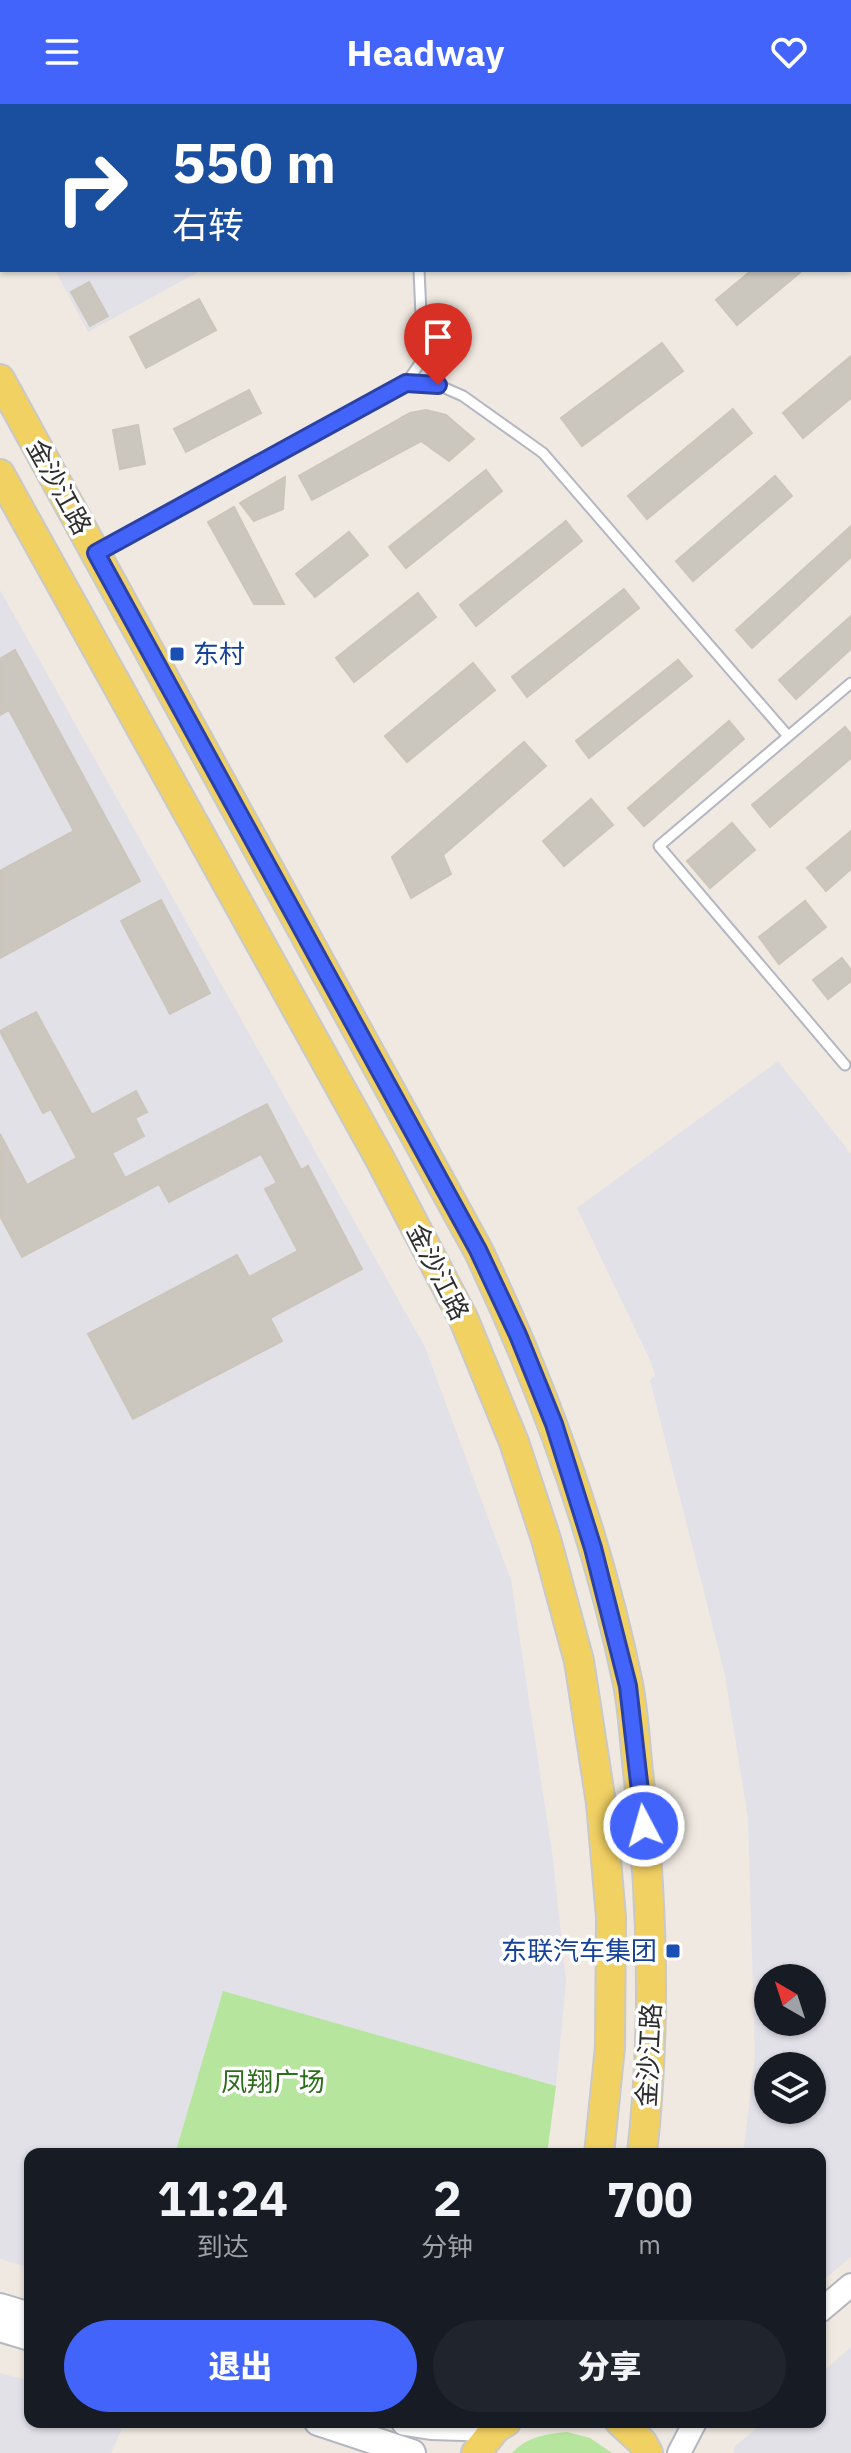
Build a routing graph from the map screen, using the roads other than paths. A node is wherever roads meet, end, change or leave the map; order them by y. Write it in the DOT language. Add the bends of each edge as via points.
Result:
graph roads {
  1 [pos="419,272"];
  2 [pos="0,379"];
  3 [pos="406,383"];
  4 [pos="0,474"];
  5 [pos="96,553"];
  6 [pos="851,683"];
  7 [pos="788,736"];
  8 [pos="845,1065"];
  9 [pos="600,2148"];
  10 [pos="643,2148"];
  11 [pos="851,2285"];
  12 [pos="826,2306"];
  13 [pos="0,2307"];
  14 [pos="24,2314"];
  15 [pos="0,2328"];
  16 [pos="24,2335"];
  17 [pos="336,2428"];
  18 [pos="498,2428"];
  19 [pos="627,2428"];
  20 [pos="692,2428"];
  21 [pos="412,2453"];
  22 [pos="476,2453"];
  23 [pos="648,2453"];
  24 [pos="679,2453"];
  1 -- 3 [label="lane" via="423,359"];
  2 -- 5 [label="main road, 金沙江路"];
  3 -- 5 [label="lane"];
  3 -- 7 [label="lane" via="438,385 463,396 543,453"];
  4 -- 9 [label="main road, 金沙江路" via="380,1159 464,1320 514,1442 579,1661 601,1803 611,1917 610,2047"];
  5 -- 10 [label="main road, 金沙江路" via="478,1250 554,1424 628,1686 647,1854 653,1977"];
  6 -- 7 [label="lane"];
  7 -- 8 [label="lane" via="659,846"];
  11 -- 12 [label="street"];
  13 -- 14 [label="main road"];
  15 -- 16 [label="main road"];
  17 -- 21 [label="main road"];
  18 -- 22 [label="main road"];
  19 -- 23 [label="main road"];
  20 -- 24 [label="street"];
}
